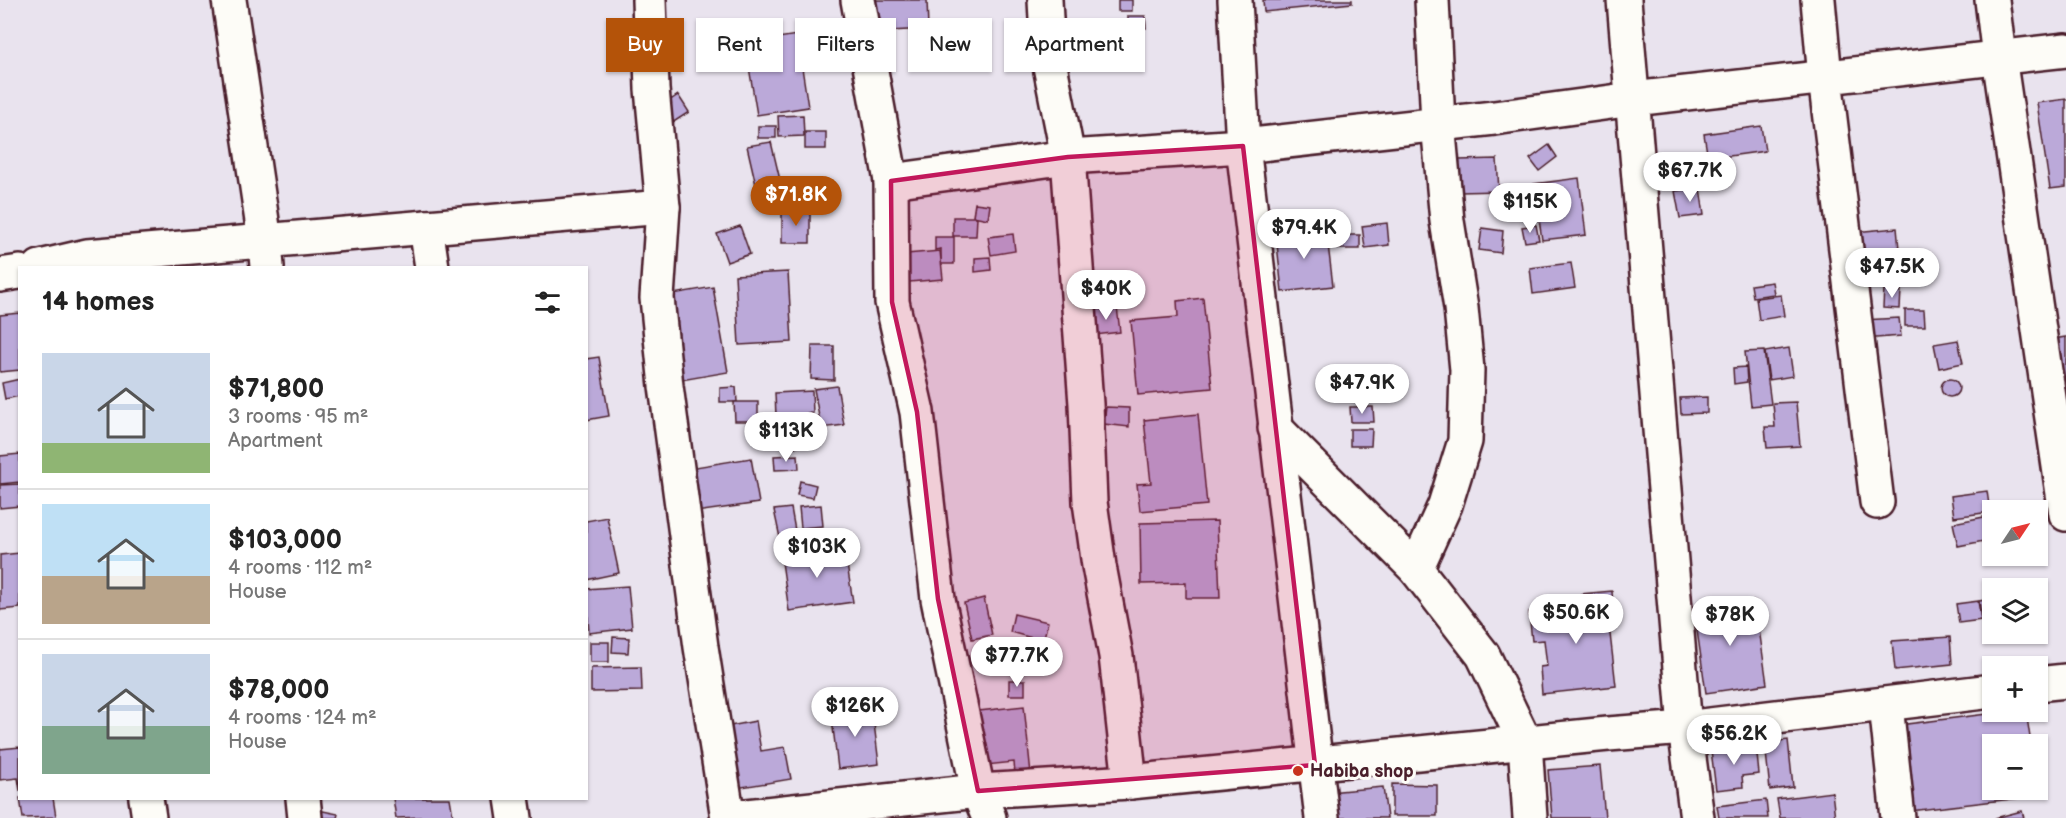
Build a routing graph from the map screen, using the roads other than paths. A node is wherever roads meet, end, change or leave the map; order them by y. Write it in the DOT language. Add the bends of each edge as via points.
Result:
graph roads {
  1 [pos="229,0"];
  2 [pos="649,0"];
  3 [pos="858,0"];
  4 [pos="1045,0"];
  5 [pos="1235,0"];
  6 [pos="1432,0"];
  7 [pos="1624,0"];
  8 [pos="1818,0"];
  9 [pos="1992,0"];
  10 [pos="2066,50"];
  11 [pos="1999,57"];
  12 [pos="1825,78"];
  13 [pos="1633,99"];
  14 [pos="1438,123"];
  15 [pos="1243,146"];
  16 [pos="1068,157"];
  17 [pos="891,181"];
  18 [pos="663,207"];
  19 [pos="426,227"];
  20 [pos="266,254"];
  21 [pos="87,262"];
  22 [pos="49,266"];
  23 [pos="432,266"];
  24 [pos="18,272"];
  25 [pos="0,275"];
  26 [pos="1275,428"];
  27 [pos="1876,501"];
  28 [pos="2066,514"];
  29 [pos="1416,569"];
  30 [pos="2066,681"];
  31 [pos="2048,683"];
  32 [pos="1982,691"];
  33 [pos="1886,705"];
  34 [pos="1685,728"];
  35 [pos="1525,742"];
  36 [pos="1315,765"];
  37 [pos="1130,782"];
  38 [pos="146,800"];
  39 [pos="303,800"];
  40 [pos="512,800"];
  41 [pos="984,805"];
  42 [pos="149,818"];
  43 [pos="305,818"];
  44 [pos="515,818"];
  45 [pos="728,818"];
  46 [pos="1322,818"];
  47 [pos="1530,818"];
  48 [pos="1697,818"];
  49 [pos="1898,818"];
  1 -- 20 [label="street"];
  2 -- 18 [label="street" via="652,89"];
  3 -- 17 [label="street"];
  4 -- 16 [label="street" via="1048,56"];
  5 -- 15 [label="street"];
  6 -- 14 [label="street"];
  7 -- 13 [label="street"];
  8 -- 12 [label="street"];
  9 -- 11 [label="street"];
  10 -- 11 [label="street"];
  11 -- 12 [label="street"];
  11 -- 28 [label="street"];
  12 -- 13 [label="street"];
  12 -- 27 [label="street"];
  13 -- 14 [label="street"];
  13 -- 34 [label="street"];
  14 -- 15 [label="street"];
  14 -- 29 [label="street" via="1467,370 1465,441 1445,505"];
  15 -- 16 [label="street"];
  15 -- 26 [label="street"];
  16 -- 17 [label="street"];
  16 -- 37 [label="street" via="1090,502 1116,656"];
  17 -- 41 [label="street" via="892,302 917,412 938,599"];
  18 -- 19 [label="street"];
  18 -- 45 [label="street" via="657,298 666,386"];
  19 -- 20 [label="street"];
  19 -- 23 [label="street"];
  20 -- 21 [label="street"];
  21 -- 22 [label="street"];
  24 -- 25 [label="street"];
  26 -- 29 [label="street"];
  26 -- 36 [label="street"];
  29 -- 35 [label="street" via="1483,655"];
  30 -- 31 [label="street"];
  32 -- 33 [label="street"];
  33 -- 34 [label="street"];
  33 -- 49 [label="street"];
  34 -- 35 [label="street"];
  34 -- 48 [label="street"];
  35 -- 36 [label="street"];
  35 -- 47 [label="street"];
  36 -- 37 [label="street"];
  36 -- 46 [label="street"];
  37 -- 41 [label="street"];
  38 -- 42 [label="street"];
  39 -- 43 [label="street"];
  40 -- 44 [label="street"];
  41 -- 45 [label="street"];
}
